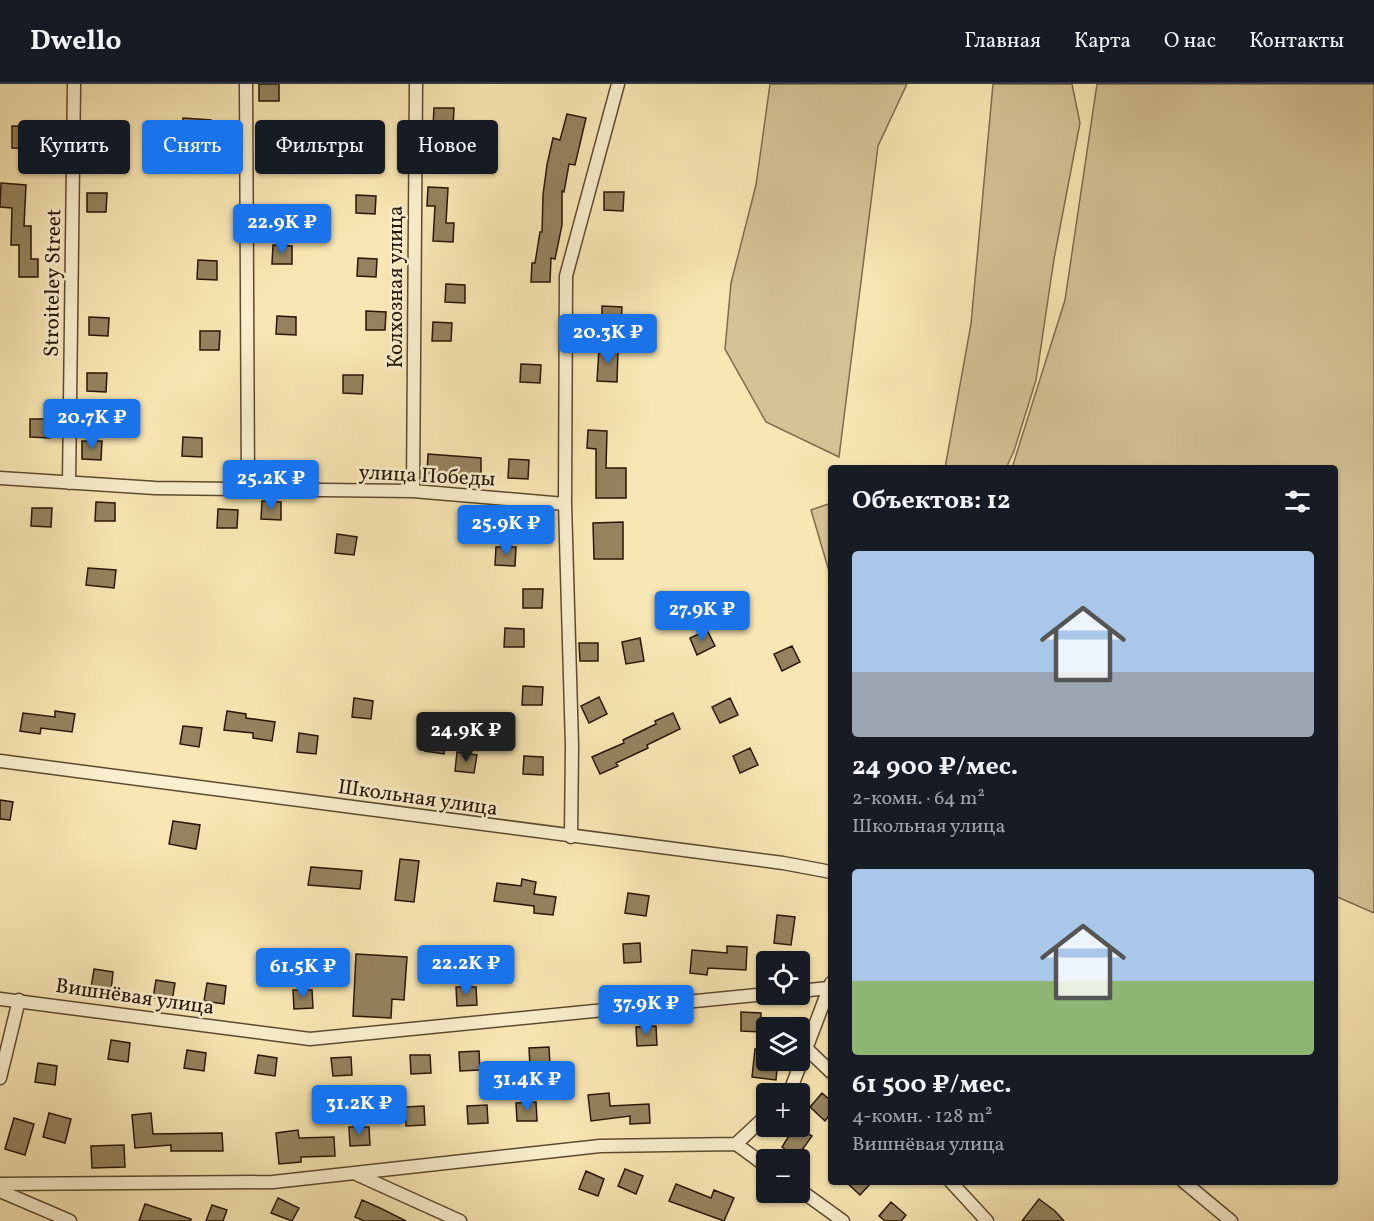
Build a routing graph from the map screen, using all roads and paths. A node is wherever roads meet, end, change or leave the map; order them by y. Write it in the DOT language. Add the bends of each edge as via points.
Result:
graph roads {
  1 [pos="74,84"];
  2 [pos="246,84"];
  3 [pos="416,84"];
  4 [pos="618,84"];
  5 [pos="0,478"];
  6 [pos="69,483"];
  7 [pos="248,490"];
  8 [pos="413,491"];
  9 [pos="565,504"];
  10 [pos="0,760"];
  11 [pos="571,837"];
  12 [pos="828,871"];
  13 [pos="828,986"];
  14 [pos="810,989"];
  15 [pos="828,989"];
  16 [pos="756,995"];
  17 [pos="0,999"];
  18 [pos="19,1000"];
  19 [pos="810,1044"];
  20 [pos="810,1052"];
  21 [pos="828,1069"];
  22 [pos="0,1078"];
  23 [pos="756,1125"];
  24 [pos="736,1144"];
  25 [pos="756,1159"];
  26 [pos="355,1174"];
  27 [pos="0,1184"];
  28 [pos="954,1185"];
  29 [pos="1188,1185"];
  30 [pos="0,1191"];
  31 [pos="810,1197"];
  32 [pos="70,1221"];
  33 [pos="460,1221"];
  34 [pos="843,1221"];
  35 [pos="987,1221"];
  36 [pos="1231,1221"];
  1 -- 6 [label="street, Stroiteley Street"];
  2 -- 7 [label="street"];
  3 -- 8 [label="street, Колхозная улица"];
  4 -- 9 [label="street" via="566,276"];
  5 -- 6 [label="street, улица Победы"];
  6 -- 7 [label="street, улица Победы"];
  7 -- 8 [label="street, улица Победы"];
  8 -- 9 [label="street, улица Победы"];
  9 -- 11 [label="street"];
  10 -- 11 [label="street, Школьная улица"];
  11 -- 12 [label="street, Школьная улица"];
  13 -- 14 [label="street"];
  15 -- 19 [label="street"];
  16 -- 18 [label="street, Вишнёвая улица" via="310,1039"];
  17 -- 18 [label="street, Вишнёвая улица"];
  18 -- 22 [label="street"];
  20 -- 21 [label="street"];
  23 -- 24 [label="street"];
  24 -- 25 [label="street"];
  24 -- 26 [label="street" via="600,1146"];
  26 -- 27 [label="street" via="273,1182"];
  26 -- 33 [label="street"];
  28 -- 35 [label="street"];
  29 -- 36 [label="street"];
  30 -- 32 [label="street"];
  31 -- 34 [label="street"];
}
